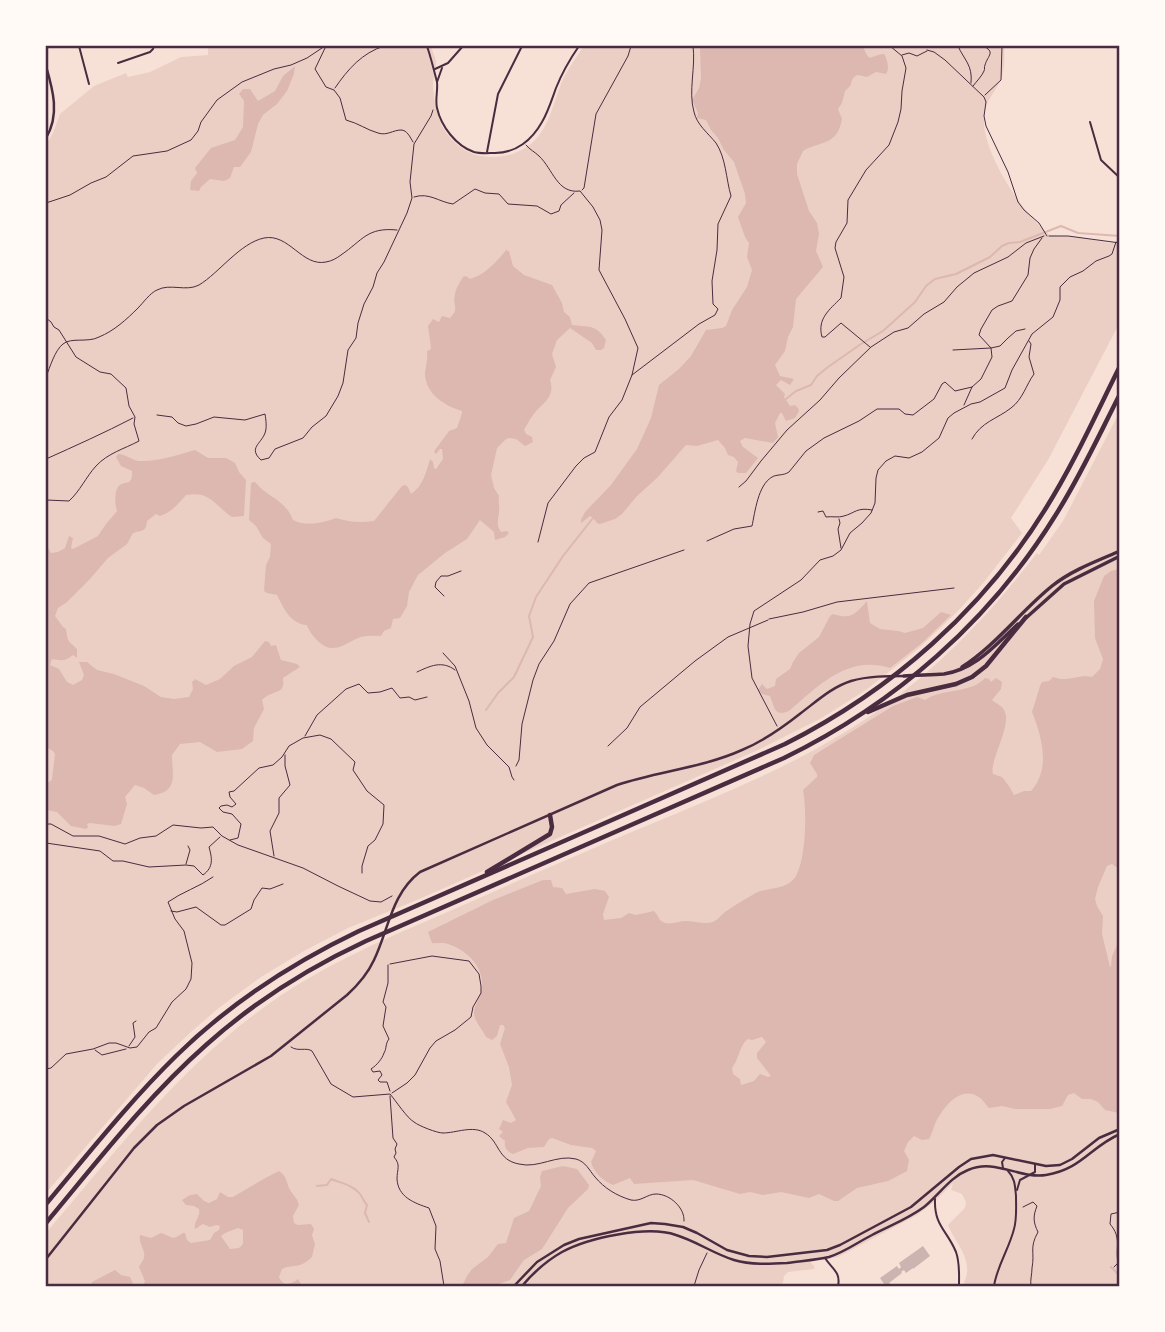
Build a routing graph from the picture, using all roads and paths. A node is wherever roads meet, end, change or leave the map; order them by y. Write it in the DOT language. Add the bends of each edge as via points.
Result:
graph roads {
  1 [pos="79,46"];
  2 [pos="153,46"];
  3 [pos="326,46"];
  4 [pos="384,46"];
  5 [pos="428,46"];
  6 [pos="463,46"];
  7 [pos="522,46"];
  8 [pos="579,46"];
  9 [pos="631,46"];
  10 [pos="693,46"];
  11 [pos="890,46"];
  12 [pos="958,46"];
  13 [pos="983,46"];
  14 [pos="1002,46"];
  15 [pos="902,55"];
  16 [pos="118,63"];
  17 [pos="46,66"];
  18 [pos="442,67"];
  19 [pos="434,70"];
  20 [pos="437,83"];
  21 [pos="89,84"];
  22 [pos="971,86"];
  23 [pos="334,90"];
  24 [pos="984,97"];
  25 [pos="433,109"];
  26 [pos="1090,122"];
  27 [pos="46,138"];
  28 [pos="525,143"];
  29 [pos="414,144"];
  30 [pos="487,153"];
  31 [pos="1119,178"];
  32 [pos="580,191"];
  33 [pos="575,192"];
  34 [pos="412,198"];
  35 [pos="46,203"];
  36 [pos="399,230"];
  37 [pos="1046,236"];
  38 [pos="1115,242"];
  39 [pos="1119,243"];
  40 [pos="46,318"];
  41 [pos="1025,329"];
  42 [pos="67,341"];
  43 [pos="1029,341"];
  44 [pos="871,347"];
  45 [pos="991,348"];
  46 [pos="953,350"];
  47 [pos="1119,366"];
  48 [pos="632,375"];
  49 [pos="46,377"];
  50 [pos="972,387"];
  51 [pos="1119,394"];
  52 [pos="963,407"];
  53 [pos="157,415"];
  54 [pos="135,417"];
  55 [pos="972,439"];
  56 [pos="46,459"];
  57 [pos="739,487"];
  58 [pos="46,500"];
  59 [pos="872,510"];
  60 [pos="818,512"];
  61 [pos="838,516"];
  62 [pos="707,541"];
  63 [pos="538,542"];
  64 [pos="684,550"];
  65 [pos="841,550"];
  66 [pos="1119,551"];
  67 [pos="1119,557"];
  68 [pos="461,571"];
  69 [pos="954,588"];
  70 [pos="444,596"];
  71 [pos="1026,617"];
  72 [pos="443,653"];
  73 [pos="956,670"];
  74 [pos="417,672"];
  75 [pos="456,672"];
  76 [pos="904,676"];
  77 [pos="427,697"];
  78 [pos="861,714"];
  79 [pos="779,730"];
  80 [pos="303,737"];
  81 [pos="608,746"];
  82 [pos="285,753"];
  83 [pos="516,766"];
  84 [pos="514,780"];
  85 [pos="550,815"];
  86 [pos="46,824"];
  87 [pos="222,836"];
  88 [pos="230,840"];
  89 [pos="46,843"];
  90 [pos="188,846"];
  91 [pos="274,856"];
  92 [pos="186,865"];
  93 [pos="362,873"];
  94 [pos="213,877"];
  95 [pos="476,880"];
  96 [pos="283,884"];
  97 [pos="392,896"];
  98 [pos="171,911"];
  99 [pos="136,1021"];
  100 [pos="288,1043"];
  101 [pos="128,1048"];
  102 [pos="93,1049"];
  103 [pos="46,1069"];
  104 [pos="390,1094"];
  105 [pos="1119,1131"];
  106 [pos="1006,1157"];
  107 [pos="1035,1163"];
  108 [pos="1005,1169"];
  109 [pos="1029,1176"];
  110 [pos="936,1196"];
  111 [pos="1016,1197"];
  112 [pos="46,1204"];
  113 [pos="1016,1207"];
  114 [pos="1119,1212"];
  115 [pos="46,1223"];
  116 [pos="651,1223"];
  117 [pos="683,1227"];
  118 [pos="651,1231"];
  119 [pos="708,1239"];
  120 [pos="703,1247"];
  121 [pos="709,1249"];
  122 [pos="825,1258"];
  123 [pos="46,1259"];
  124 [pos="1119,1263"];
  125 [pos="1114,1266"];
  126 [pos="444,1286"];
  127 [pos="514,1286"];
  128 [pos="522,1286"];
  129 [pos="694,1286"];
  130 [pos="838,1286"];
  131 [pos="958,1286"];
  132 [pos="994,1286"];
  133 [pos="1031,1286"];
  1 -- 21 [label="street"];
  2 -- 16 [label="street" via="150,52"];
  3 -- 23 [label="path" via="315,69 326,87"];
  3 -- 35 [label="path" via="291,65 242,82 217,100 191,140 167,151 133,156 106,177"];
  4 -- 23 [label="path" via="349,68"];
  5 -- 19 [label="street"];
  6 -- 18 [label="street"];
  7 -- 30 [label="street" via="498,94"];
  8 -- 28 [label="street" via="543,121"];
  9 -- 32 [label="path" via="596,114"];
  10 -- 48 [label="path" via="694,115 717,145 731,197 718,224 712,281 713,304 718,309"];
  11 -- 15 [label="path"];
  12 -- 22 [label="path" via="971,71"];
  13 -- 22 [label="path" via="990,57"];
  14 -- 24 [label="path" via="1001,80"];
  15 -- 22 [label="path" via="934,52"];
  15 -- 44 [label="path" via="906,68 898,122 889,145 849,195 847,223 835,248 844,277 841,298 827,310 820,328 825,337 841,323"];
  17 -- 27 [label="main road" via="54,109"];
  18 -- 19 [label="street"];
  18 -- 20 [label="street"];
  19 -- 20 [label="street"];
  20 -- 30 [label="street" via="437,108 446,128 462,146"];
  22 -- 24 [label="path"];
  23 -- 29 [label="path" via="346,120 378,133 405,131"];
  24 -- 37 [label="path" via="986,126 1018,202"];
  25 -- 29 [label="path"];
  26 -- 31 [label="street" via="1101,160"];
  28 -- 30 [label="street" via="508,152"];
  28 -- 33 [label="path" via="566,190"];
  29 -- 34 [label="path"];
  32 -- 33 [label="path"];
  32 -- 48 [label="path" via="600,220 599,270 638,348"];
  33 -- 34 [label="path" via="551,214 537,206 508,204 499,194 479,189 453,204 428,195"];
  34 -- 36 [label="path"];
  36 -- 42 [label="path" via="372,231 335,259 322,262 300,255 289,244 262,238 194,287 157,290 99,338"];
  36 -- 53 [label="path" via="364,304 338,396 326,416 303,438 261,460 255,452 266,432 263,414 245,420 214,417 190,426"];
  37 -- 38 [label="path"];
  37 -- 44 [label="path" via="974,273 947,300"];
  37 -- 45 [label="path" via="1034,249 1027,275 1012,300 992,310 979,333"];
  38 -- 39 [label="path"];
  38 -- 43 [label="path" via="1112,254 1060,287 1051,320"];
  40 -- 42 [label="path"];
  41 -- 45 [label="path"];
  42 -- 49 [label="path"];
  42 -- 54 [label="path" via="83,363 111,374 126,388"];
  43 -- 52 [label="path" via="1005,388"];
  43 -- 55 [label="path" via="1034,374 1023,394 1012,407 976,430"];
  44 -- 57 [label="path" via="787,430"];
  45 -- 46 [label="path"];
  45 -- 50 [label="path" via="992,357"];
  47 -- 95 [label="highway" via="1063,480 1021,545 964,613 898,673 785,744"];
  48 -- 63 [label="path" via="595,452 584,458 548,503"];
  50 -- 52 [label="path"];
  50 -- 62 [label="path" via="955,391 945,382 934,399 913,415 881,408 824,438 789,472 771,477 763,486 752,526"];
  51 -- 78 [label="highway" via="1062,505 1010,579 942,652"];
  52 -- 59 [label="path" via="948,418 939,438 922,452 909,458 895,456 881,466"];
  54 -- 56 [label="path"];
  54 -- 58 [label="path" via="139,441 95,466 69,502"];
  59 -- 61 [label="path"];
  59 -- 65 [label="path"];
  60 -- 61 [label="path" via="823,511 825,517"];
  61 -- 65 [label="path"];
  64 -- 83 [label="path" via="589,583 570,604 533,680"];
  65 -- 79 [label="path" via="820,560 752,615 748,646 751,678"];
  66 -- 73 [label="main road" via="1056,583"];
  67 -- 71 [label="main road" via="1064,584"];
  68 -- 70 [label="path" via="436,582"];
  69 -- 81 [label="path" via="837,602 735,633 668,682"];
  71 -- 73 [label="main road" via="981,658"];
  71 -- 78 [label="highway" via="972,677"];
  72 -- 75 [label="path"];
  73 -- 76 [label="main road"];
  74 -- 75 [label="path" via="441,664"];
  75 -- 84 [label="path" via="476,728 509,767"];
  76 -- 79 [label="main road" via="858,679 837,687"];
  77 -- 80 [label="path" via="400,698 392,688 368,693 359,684 346,689 317,715"];
  78 -- 115 [label="highway" via="774,762 390,931 296,978 251,1008 183,1066"];
  79 -- 85 [label="main road" via="729,756 631,780"];
  80 -- 82 [label="path"];
  80 -- 93 [label="path" via="331,739 355,762 353,770 362,786 384,805 383,824 368,846"];
  82 -- 88 [label="path" via="229,792 236,804 219,808 241,824 238,838"];
  82 -- 91 [label="path" via="290,785 279,798 279,813 270,831"];
  85 -- 95 [label="highway" via="550,834"];
  85 -- 100 [label="main road" via="411,879 396,899 365,974 347,995"];
  86 -- 87 [label="path" via="73,836 99,836 125,844 156,836 177,824 213,827"];
  87 -- 88 [label="path"];
  87 -- 92 [label="path" via="209,847 213,860 206,874"];
  88 -- 91 [label="path"];
  89 -- 92 [label="path" via="100,851 113,861 149,867"];
  90 -- 92 [label="path"];
  91 -- 97 [label="path" via="370,901"];
  94 -- 98 [label="path" via="168,902"];
  95 -- 112 [label="highway" via="339,941 253,992 159,1073"];
  96 -- 98 [label="path" via="262,888 251,909 225,925 195,906"];
  98 -- 101 [label="path" via="184,932 191,979 156,1028 137,1047"];
  99 -- 101 [label="path" via="135,1037"];
  100 -- 104 [label="path" via="295,1049 313,1051 331,1084 353,1097"];
  100 -- 123 [label="main road" via="157,1125"];
  101 -- 102 [label="path" via="109,1043"];
  101 -- 102 [label="path" via="102,1055"];
  102 -- 103 [label="path" via="66,1054"];
  104 -- 104 [label="path" via="387,1082 378,1080 380,1071 371,1069 389,1039 383,1026 387,965 432,956 469,961 481,986 471,1017 436,1041 415,1075"];
  104 -- 117 [label="path" via="414,1123 440,1133 485,1132 507,1160 521,1165 580,1160 620,1196 668,1198 683,1212"];
  104 -- 126 [label="path" via="397,1181 403,1195 429,1208"];
  105 -- 107 [label="main road" via="1096,1139 1064,1163"];
  105 -- 109 [label="main road" via="1072,1167"];
  106 -- 107 [label="main road"];
  106 -- 108 [label="street" via="1001,1163"];
  106 -- 119 [label="main road" via="969,1160 911,1207 830,1250 754,1257"];
  107 -- 109 [label="street" via="1035,1172"];
  108 -- 109 [label="main road"];
  108 -- 110 [label="main road" via="970,1169"];
  108 -- 111 [label="street" via="1013,1178"];
  109 -- 111 [label="street" via="1020,1181"];
  110 -- 122 [label="main road" via="912,1215"];
  110 -- 131 [label="street" via="937,1219 958,1258"];
  111 -- 113 [label="street"];
  113 -- 132 [label="street" via="1014,1229"];
  113 -- 133 [label="path" via="1033,1202 1037,1206"];
  114 -- 124 [label="path" via="1111,1214 1110,1224 1118,1236"];
  116 -- 117 [label="main road"];
  116 -- 118 [label="main road"];
  116 -- 127 [label="main road" via="559,1247"];
  117 -- 119 [label="main road"];
  118 -- 120 [label="main road" via="676,1235"];
  118 -- 128 [label="main road" via="570,1248"];
  119 -- 120 [label="main road"];
  120 -- 121 [label="main road"];
  121 -- 122 [label="main road" via="756,1264"];
  121 -- 129 [label="path"];
  122 -- 130 [label="street" via="838,1273"];
  124 -- 125 [label="path"];
}
